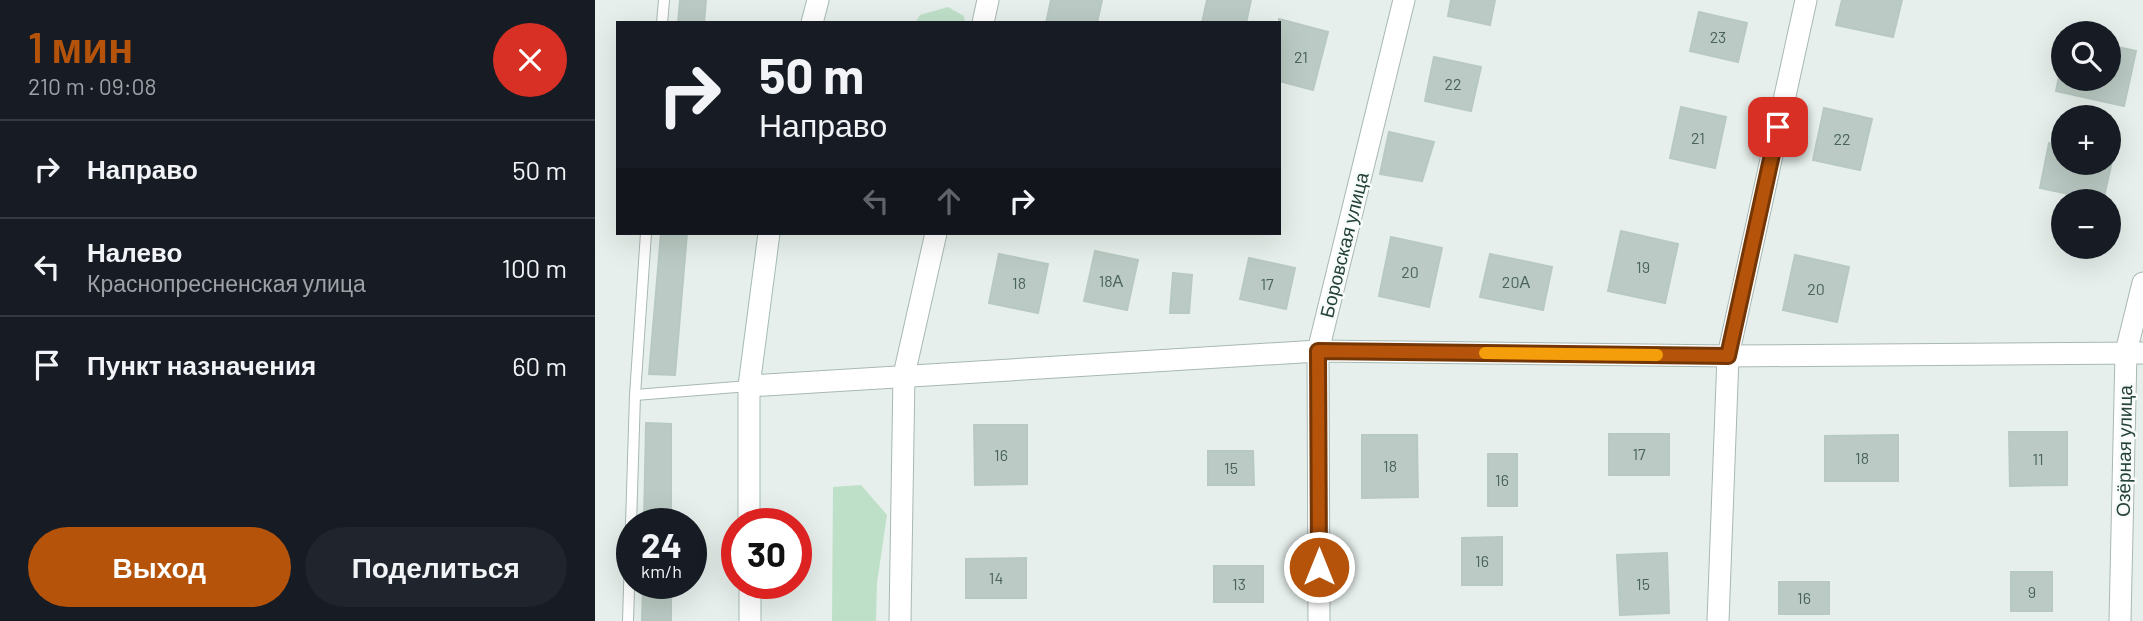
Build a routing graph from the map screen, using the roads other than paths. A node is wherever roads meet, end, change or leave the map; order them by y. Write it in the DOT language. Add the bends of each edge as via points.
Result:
graph roads {
  1 [pos="664,0"];
  2 [pos="818,0"];
  3 [pos="988,0"];
  4 [pos="1405,0"];
  5 [pos="1806,0"];
  6 [pos="662,21"];
  7 [pos="813,21"];
  8 [pos="983,21"];
  9 [pos="646,235"];
  10 [pos="769,235"];
  11 [pos="936,235"];
  12 [pos="2143,283"];
  13 [pos="1318,351"];
  14 [pos="2134,353"];
  15 [pos="1728,356"];
  16 [pos="904,375"];
  17 [pos="749,386"];
  18 [pos="635,395"];
  19 [pos="749,508"];
  20 [pos="750,599"];
  21 [pos="628,621"];
  22 [pos="750,621"];
  23 [pos="900,621"];
  24 [pos="1319,621"];
  25 [pos="1719,621"];
  26 [pos="2120,621"];
  1 -- 6 [label="lane"];
  2 -- 7 [label="street"];
  3 -- 8 [label="street"];
  4 -- 13 [label="street, Боровская улица"];
  5 -- 15 [label="street"];
  9 -- 18 [label="lane"];
  10 -- 17 [label="street"];
  11 -- 16 [label="street"];
  12 -- 14 [label="street, Озёрная улица"];
  13 -- 15 [label="street"];
  13 -- 16 [label="street"];
  13 -- 24 [label="street, Боровская улица"];
  14 -- 15 [label="street"];
  14 -- 26 [label="street, Озёрная улица"];
  15 -- 25 [label="street"];
  16 -- 17 [label="street"];
  16 -- 23 [label="street"];
  17 -- 18 [label="lane"];
  17 -- 19 [label="street"];
  18 -- 21 [label="lane"];
  20 -- 22 [label="street"];
}
